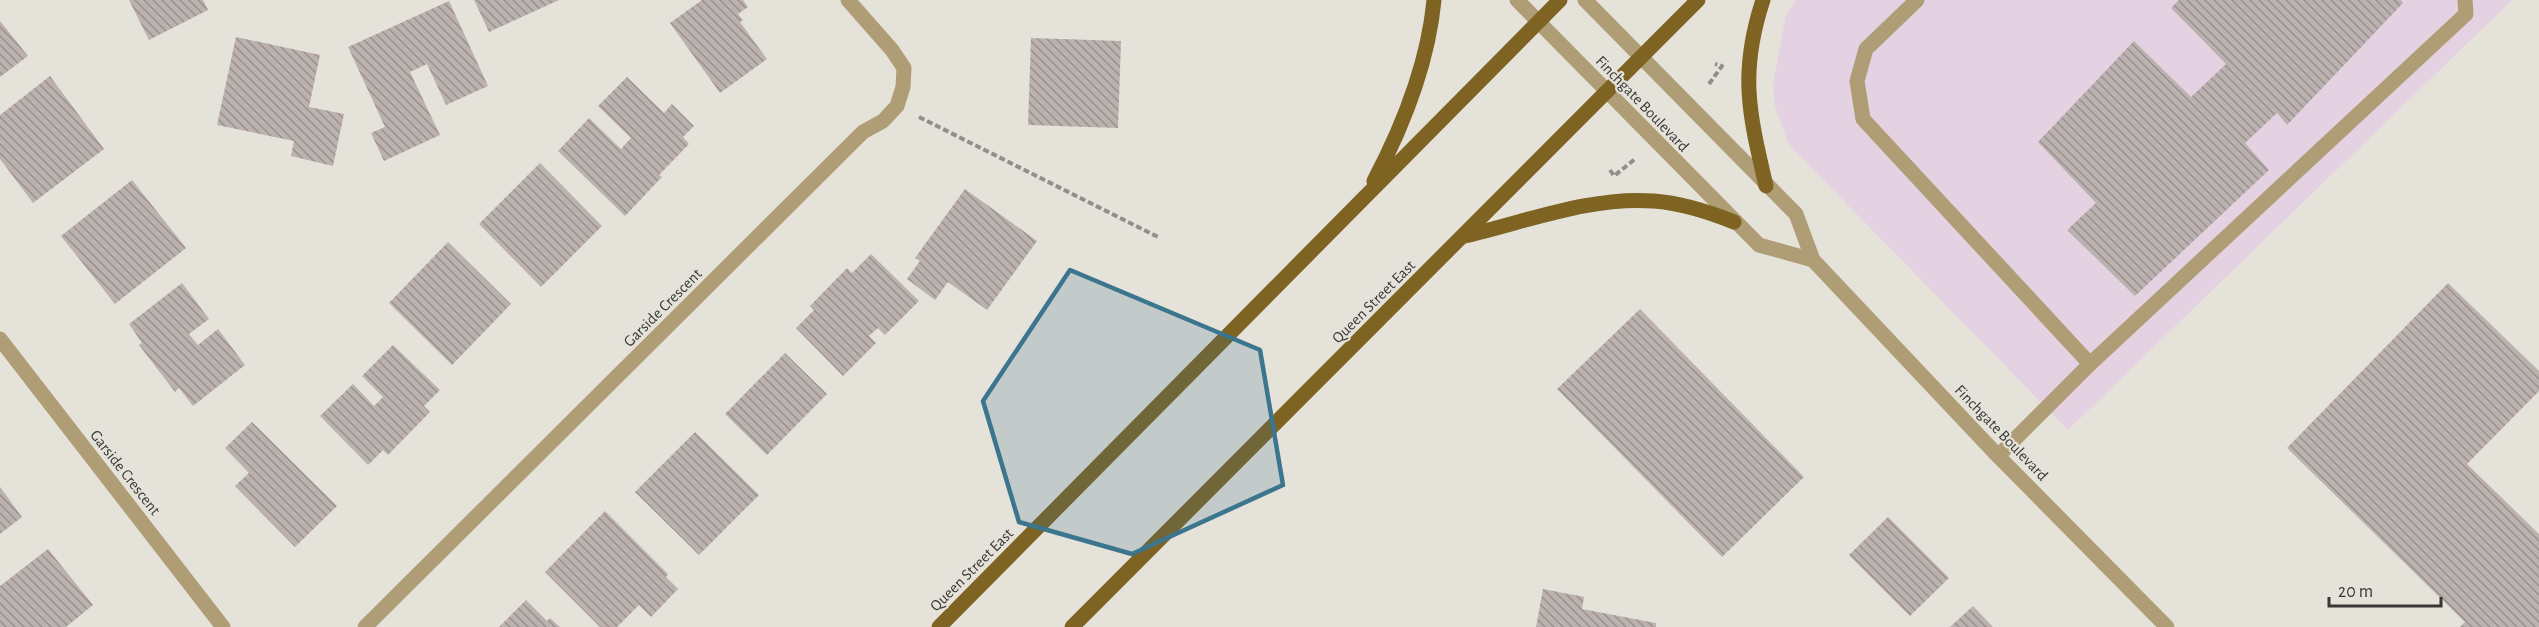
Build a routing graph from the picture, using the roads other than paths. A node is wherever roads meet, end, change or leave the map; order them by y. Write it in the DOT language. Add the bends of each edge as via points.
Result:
graph roads {
  1 [pos="848,0"];
  2 [pos="1434,0"];
  3 [pos="1517,0"];
  4 [pos="1560,0"];
  5 [pos="1586,0"];
  6 [pos="1698,0"];
  7 [pos="1763,0"];
  8 [pos="1917,0"];
  9 [pos="2465,0"];
  10 [pos="1538,21"];
  11 [pos="1640,58"];
  12 [pos="1606,92"];
  13 [pos="1766,186"];
  14 [pos="1366,197"];
  15 [pos="1734,222"];
  16 [pos="1464,236"];
  17 [pos="1813,260"];
  18 [pos="0,339"];
  19 [pos="2090,364"];
  20 [pos="1998,456"];
  21 [pos="223,627"];
  22 [pos="365,627"];
  23 [pos="939,627"];
  24 [pos="1072,627"];
  25 [pos="2167,627"];
  1 -- 22 [label="street, Garside Crescent" via="903,68 897,106 863,132"];
  2 -- 14 [label="main road" via="1419,75 1392,146"];
  3 -- 10 [label="street, Finchgate Boulevard"];
  4 -- 10 [label="main road, Queen Street East"];
  5 -- 11 [label="street, Finchgate Boulevard"];
  6 -- 11 [label="main road, Queen Street East"];
  7 -- 13 [label="main road" via="1750,50 1747,81 1749,109"];
  8 -- 19 [label="street" via="1866,49 1857,81 1863,119"];
  9 -- 19 [label="street" via="2466,14"];
  10 -- 12 [label="street, Finchgate Boulevard"];
  10 -- 14 [label="main road, Queen Street East"];
  11 -- 12 [label="main road, Queen Street East"];
  11 -- 13 [label="street, Finchgate Boulevard"];
  12 -- 15 [label="street, Finchgate Boulevard"];
  12 -- 16 [label="main road, Queen Street East"];
  13 -- 17 [label="street, Finchgate Boulevard" via="1796,214"];
  14 -- 23 [label="main road, Queen Street East"];
  15 -- 16 [label="main road" via="1675,204 1635,200 1565,210"];
  15 -- 17 [label="street, Finchgate Boulevard" via="1759,245"];
  16 -- 24 [label="main road, Queen Street East"];
  17 -- 20 [label="street, Finchgate Boulevard"];
  18 -- 21 [label="street, Garside Crescent"];
  19 -- 20 [label="street"];
  20 -- 25 [label="street, Finchgate Boulevard"];
}
